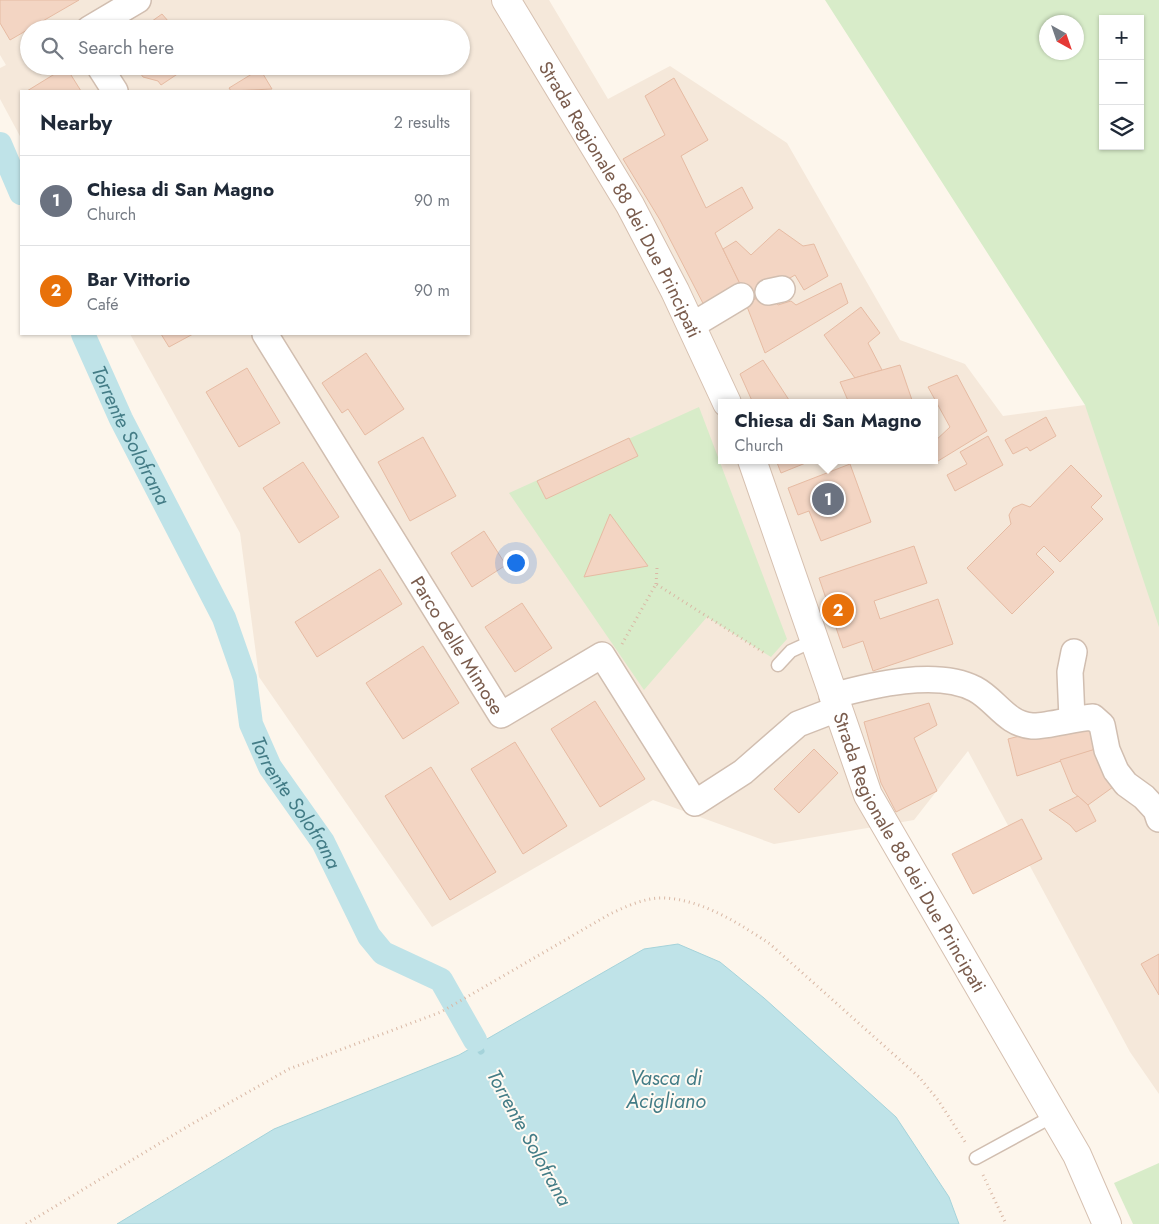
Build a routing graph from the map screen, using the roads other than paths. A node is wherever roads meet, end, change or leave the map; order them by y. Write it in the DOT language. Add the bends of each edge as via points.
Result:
graph roads {
  1 [pos="506,0"];
  2 [pos="133,1"];
  3 [pos="103,20"];
  4 [pos="105,75"];
  5 [pos="114,90"];
  6 [pos="741,296"];
  7 [pos="690,326"];
  8 [pos="266,335"];
  9 [pos="725,399"];
  10 [pos="753,464"];
  11 [pos="815,640"];
  12 [pos="1074,652"];
  13 [pos="774,661"];
  14 [pos="835,702"];
  15 [pos="1072,719"];
  16 [pos="1159,819"];
  17 [pos="1055,1115"];
  18 [pos="976,1158"];
  19 [pos="1107,1224"];
  1 -- 7 [label="main road, Strada Regionale 88 dei Due Principati" via="630,205"];
  2 -- 3 [label="street"];
  4 -- 5 [label="street"];
  6 -- 7 [label="street"];
  7 -- 9 [label="main road, Strada Regionale 88 dei Due Principati"];
  8 -- 14 [label="street, Parco delle Mimose" via="501,715 602,655 695,803 743,772 798,724"];
  10 -- 11 [label="main road, Strada Regionale 88 dei Due Principati"];
  11 -- 13 [label="lane"];
  11 -- 14 [label="main road, Strada Regionale 88 dei Due Principati"];
  12 -- 15 [label="street" via="1070,672"];
  14 -- 15 [label="street" via="870,686 935,678 975,689 1012,721 1033,726"];
  14 -- 17 [label="main road, Strada Regionale 88 dei Due Principati" via="868,795"];
  15 -- 16 [label="street" via="1093,717 1102,725 1116,771 1126,784 1144,796"];
  17 -- 18 [label="lane"];
  17 -- 19 [label="main road, Strada Regionale 88 dei Due Principati" via="1078,1155"];
}
